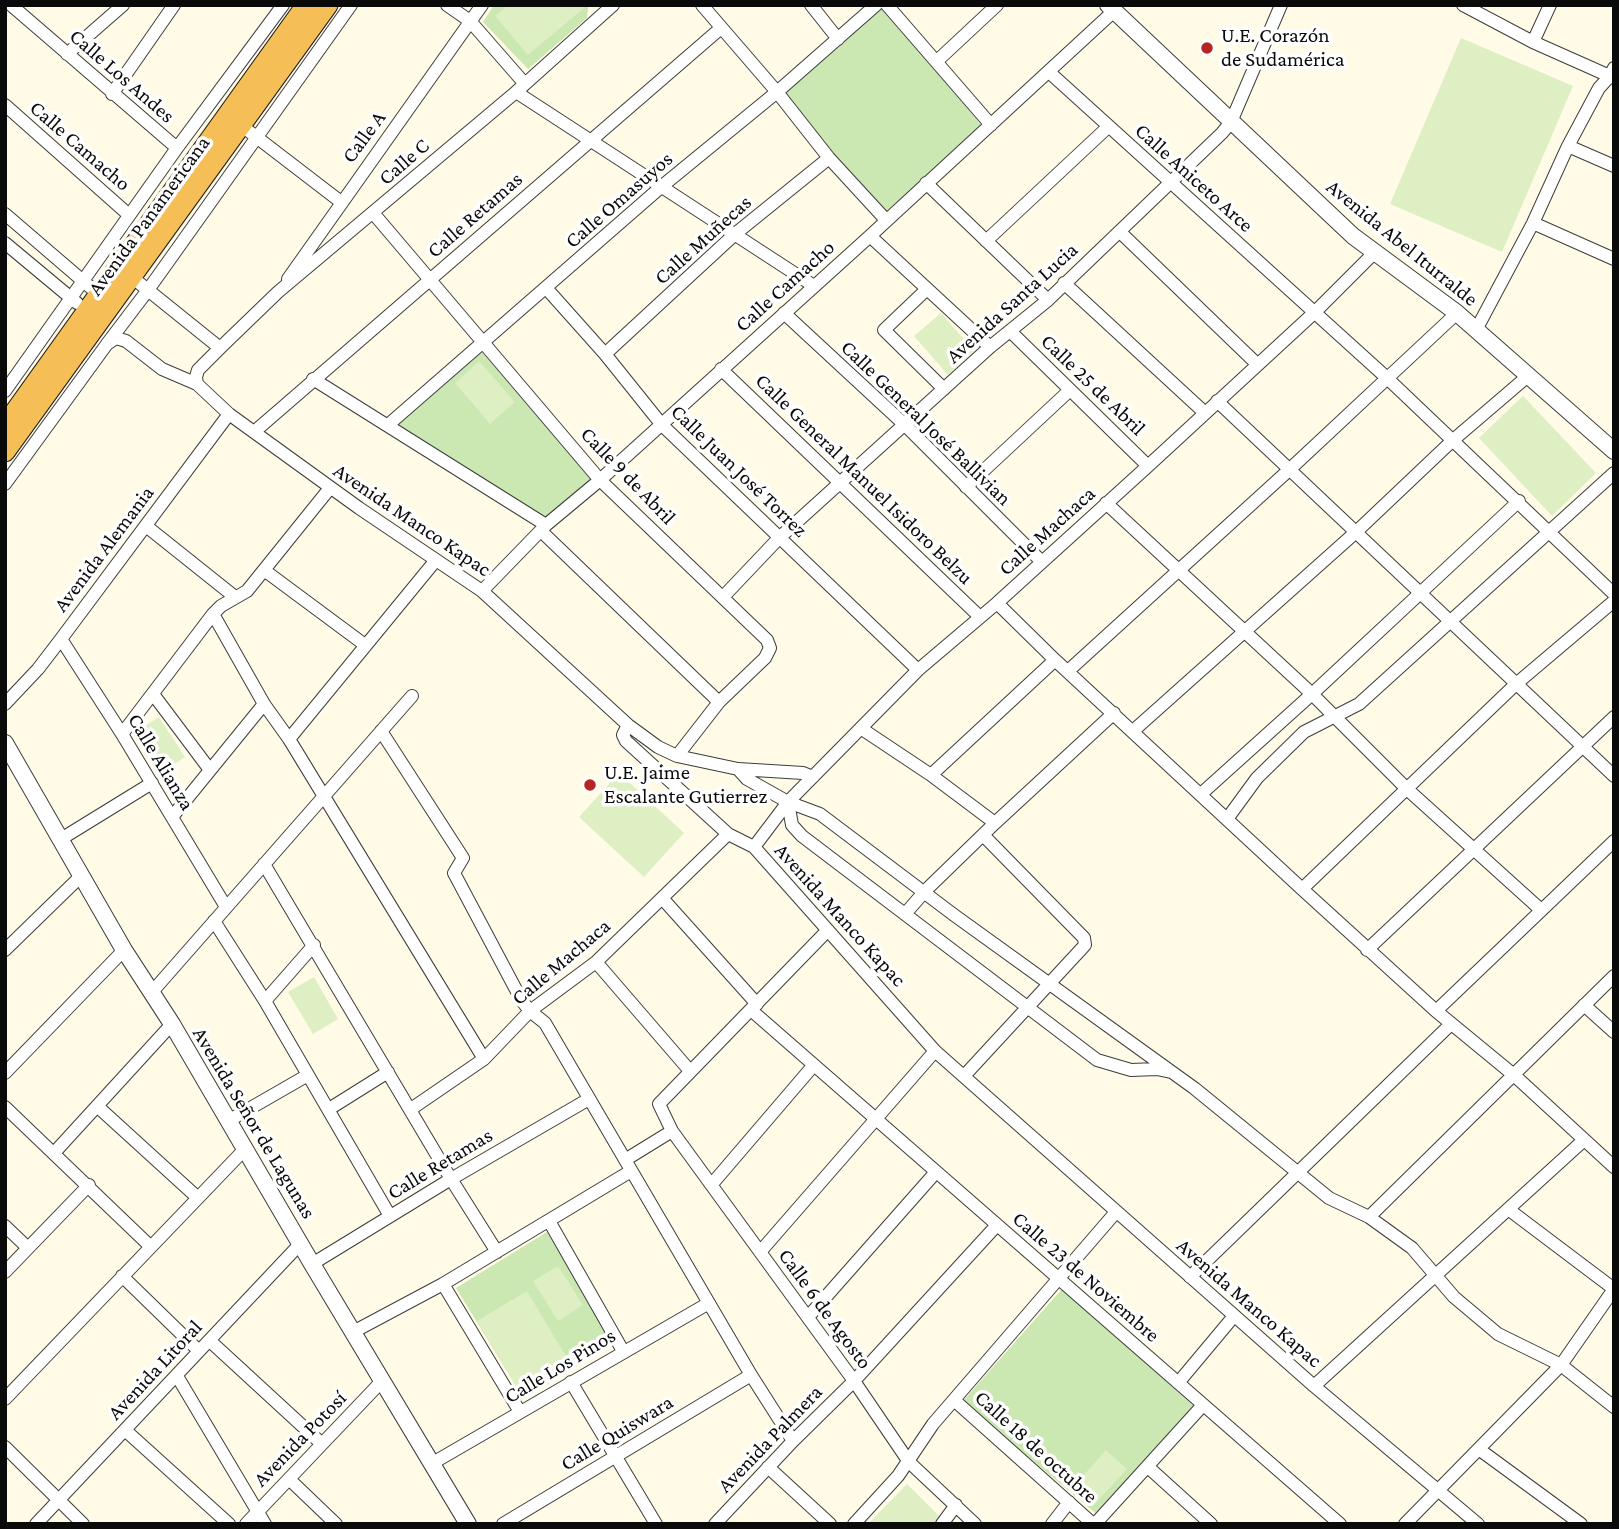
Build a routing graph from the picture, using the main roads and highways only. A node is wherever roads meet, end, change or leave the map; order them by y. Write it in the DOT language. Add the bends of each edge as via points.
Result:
graph roads {
  1 [pos="306,5"];
  2 [pos="328,5"];
  3 [pos="105,300"];
  4 [pos="86,311"];
  5 [pos="5,425"];
  6 [pos="5,452"];
  1 -- 3 [label="highway, Avenida Panamericana"];
  2 -- 3 [label="highway, Avenida Panamericana" via="249,132 140,284"];
  3 -- 4 [label="highway, Avenida Panamericana"];
  4 -- 5 [label="highway, Avenida Panamericana"];
  4 -- 6 [label="highway, Avenida Panamericana"];
}
